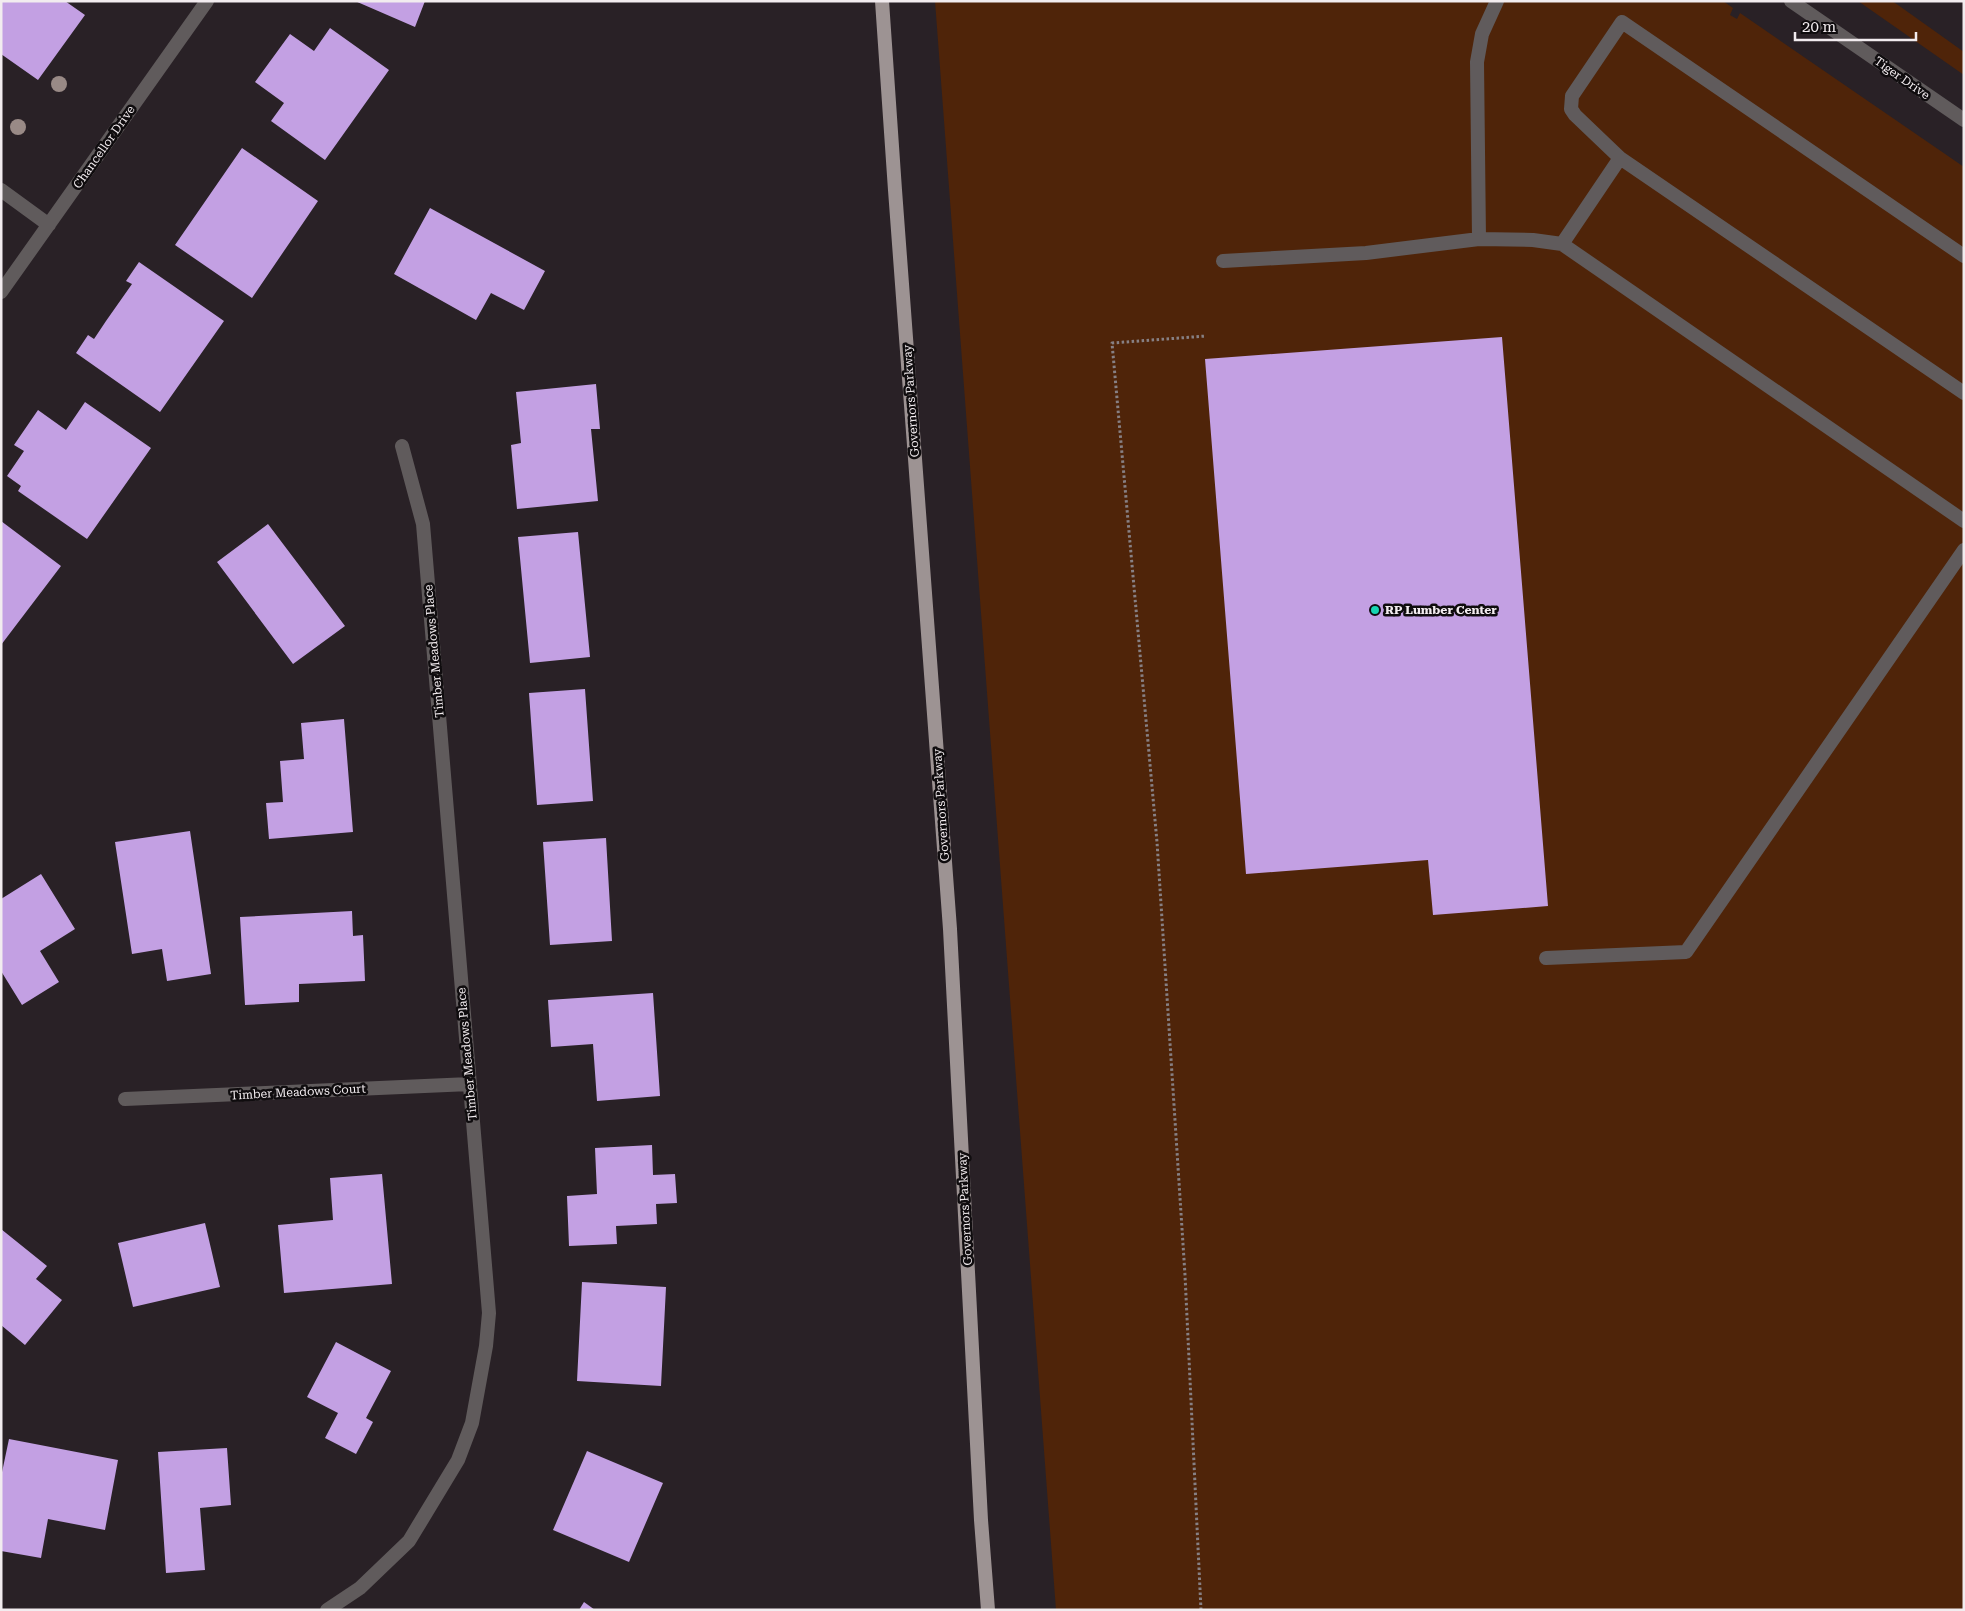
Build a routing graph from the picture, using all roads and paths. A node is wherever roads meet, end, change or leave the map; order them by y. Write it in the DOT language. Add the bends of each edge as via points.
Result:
graph roads {
  1 [pos="207,1"];
  2 [pos="882,1"];
  3 [pos="1497,1"];
  4 [pos="1791,1"];
  5 [pos="1964,120"];
  6 [pos="1620,158"];
  7 [pos="1,190"];
  8 [pos="49,225"];
  9 [pos="1479,239"];
  10 [pos="1562,244"];
  11 [pos="1964,256"];
  12 [pos="1223,261"];
  13 [pos="1,292"];
  14 [pos="1206,336"];
  15 [pos="1964,393"];
  16 [pos="402,446"];
  17 [pos="1964,521"];
  18 [pos="1964,550"];
  19 [pos="1546,958"];
  20 [pos="470,1084"];
  21 [pos="125,1099"];
  22 [pos="327,1610"];
  23 [pos="988,1610"];
  24 [pos="1200,1610"];
  1 -- 8 [label="street, Chancellor Drive"];
  2 -- 23 [label="main road, Governors Parkway" via="950,929"];
  3 -- 9 [label="street" via="1482,34 1477,62"];
  4 -- 5 [label="street, Tiger Drive"];
  6 -- 10 [label="street"];
  6 -- 11 [label="street" via="1575,115 1571,102 1622,22"];
  6 -- 15 [label="street"];
  7 -- 8 [label="street"];
  8 -- 13 [label="street, Chancellor Drive"];
  9 -- 10 [label="street"];
  9 -- 12 [label="street" via="1366,253"];
  10 -- 17 [label="street"];
  14 -- 24 [label="path" via="1112,343 1157,842 1185,1274"];
  16 -- 20 [label="street, Timber Meadows Place" via="423,524"];
  18 -- 19 [label="street" via="1686,952"];
  20 -- 21 [label="street, Timber Meadows Court"];
  20 -- 22 [label="street, Timber Meadows Place" via="489,1313 472,1423 458,1460 409,1541 360,1588"];
}
